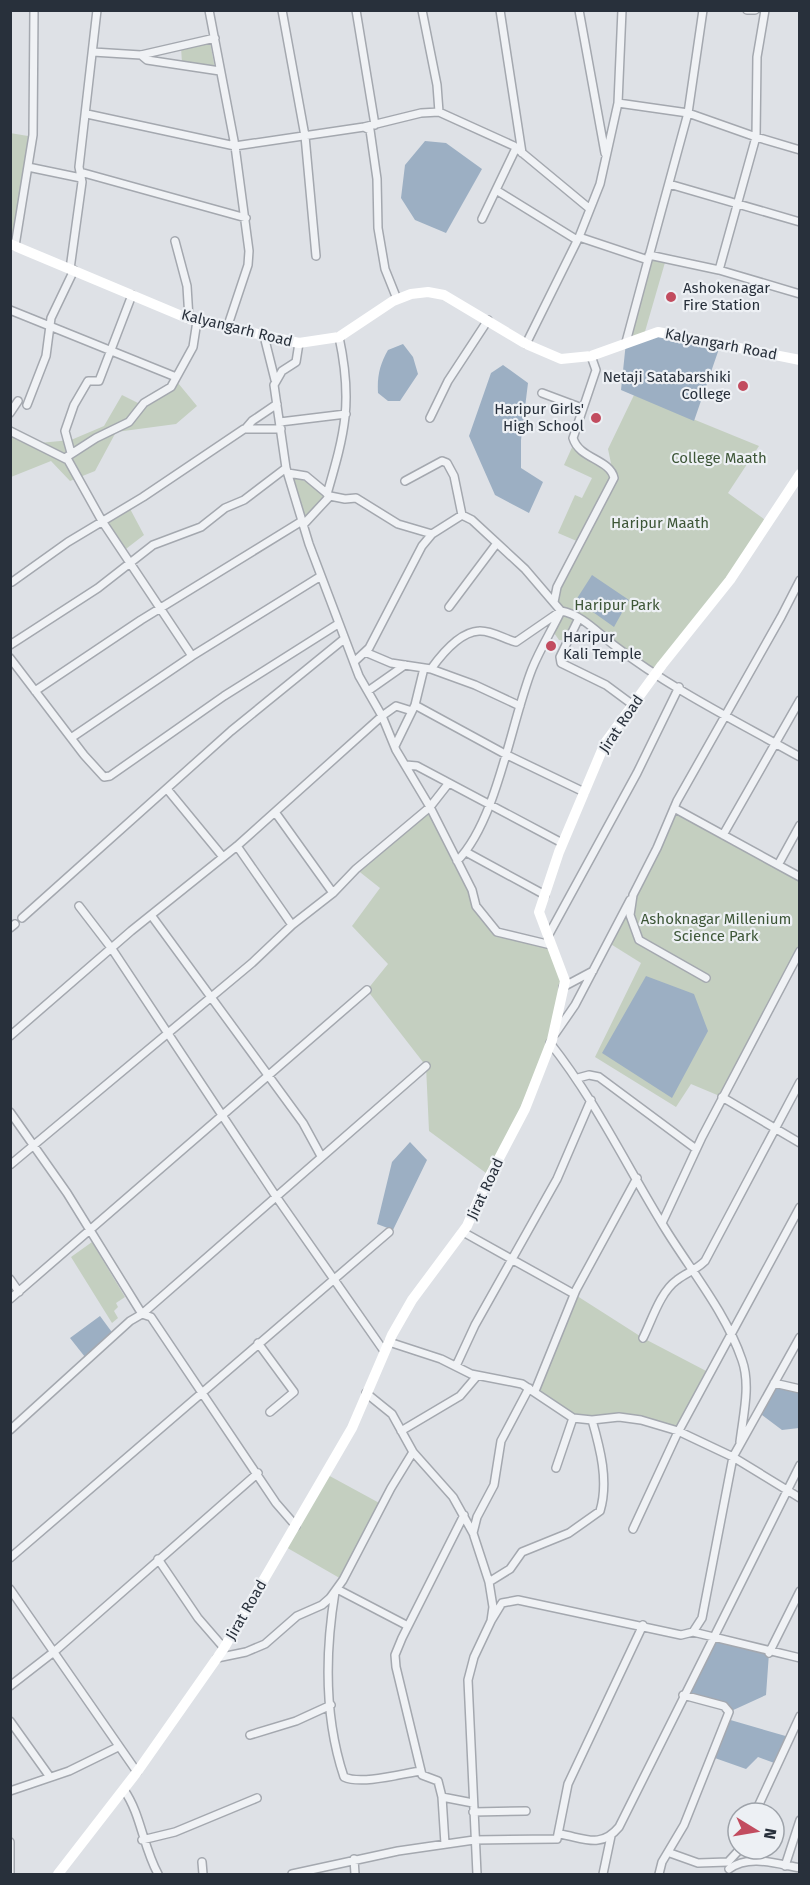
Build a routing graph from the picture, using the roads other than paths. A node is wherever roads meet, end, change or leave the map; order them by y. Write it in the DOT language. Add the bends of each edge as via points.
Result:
graph roads {
  1 [pos="34,10"];
  2 [pos="97,10"];
  3 [pos="209,10"];
  4 [pos="282,10"];
  5 [pos="356,10"];
  6 [pos="422,10"];
  7 [pos="500,10"];
  8 [pos="579,10"];
  9 [pos="622,10"];
  10 [pos="703,10"];
  11 [pos="747,10"];
  12 [pos="755,10"];
  13 [pos="765,10"];
  14 [pos="215,38"];
  15 [pos="93,52"];
  16 [pos="141,55"];
  17 [pos="220,71"];
  18 [pos="618,103"];
  19 [pos="439,111"];
  20 [pos="688,113"];
  21 [pos="87,114"];
  22 [pos="375,125"];
  23 [pos="364,127"];
  24 [pos="305,136"];
  25 [pos="756,137"];
  26 [pos="235,146"];
  27 [pos="800,150"];
  28 [pos="519,151"];
  29 [pos="606,157"];
  30 [pos="28,167"];
  31 [pos="81,175"];
  32 [pos="669,184"];
  33 [pos="496,190"];
  34 [pos="738,206"];
  35 [pos="590,209"];
  36 [pos="246,218"];
  37 [pos="482,219"];
  38 [pos="800,222"];
  39 [pos="578,238"];
  40 [pos="175,241"];
  41 [pos="13,245"];
  42 [pos="316,255"];
  43 [pos="649,258"];
  44 [pos="72,270"];
  45 [pos="719,270"];
  46 [pos="800,294"];
  47 [pos="132,295"];
  48 [pos="397,299"];
  49 [pos="10,310"];
  50 [pos="193,320"];
  51 [pos="488,320"];
  52 [pos="50,325"];
  53 [pos="227,328"];
  54 [pos="264,336"];
  55 [pos="339,337"];
  56 [pos="626,342"];
  57 [pos="298,343"];
  58 [pos="526,344"];
  59 [pos="111,349"];
  60 [pos="591,356"];
  61 [pos="800,360"];
  62 [pos="176,377"];
  63 [pos="274,380"];
  64 [pos="542,393"];
  65 [pos="18,401"];
  66 [pos="277,404"];
  67 [pos="27,405"];
  68 [pos="582,408"];
  69 [pos="10,413"];
  70 [pos="346,414"];
  71 [pos="430,418"];
  72 [pos="281,425"];
  73 [pos="246,428"];
  74 [pos="10,431"];
  75 [pos="68,456"];
  76 [pos="287,471"];
  77 [pos="800,474"];
  78 [pos="405,482"];
  79 [pos="328,495"];
  80 [pos="462,514"];
  81 [pos="102,520"];
  82 [pos="302,523"];
  83 [pos="432,534"];
  84 [pos="497,543"];
  85 [pos="131,564"];
  86 [pos="321,576"];
  87 [pos="800,580"];
  88 [pos="12,582"];
  89 [pos="554,602"];
  90 [pos="449,608"];
  91 [pos="160,609"];
  92 [pos="561,611"];
  93 [pos="579,618"];
  94 [pos="338,624"];
  95 [pos="344,639"];
  96 [pos="10,645"];
  97 [pos="365,652"];
  98 [pos="192,656"];
  99 [pos="10,658"];
  100 [pos="354,662"];
  101 [pos="405,665"];
  102 [pos="428,669"];
  103 [pos="656,673"];
  104 [pos="679,687"];
  105 [pos="35,691"];
  106 [pos="368,691"];
  107 [pos="800,700"];
  108 [pos="633,705"];
  109 [pos="520,706"];
  110 [pos="414,708"];
  111 [pos="382,716"];
  112 [pos="726,716"];
  113 [pos="71,738"];
  114 [pos="775,744"];
  115 [pos="395,746"];
  116 [pos="505,754"];
  117 [pos="800,758"];
  118 [pos="406,765"];
  119 [pos="448,784"];
  120 [pos="167,789"];
  121 [pos="584,792"];
  122 [pos="488,806"];
  123 [pos="430,807"];
  124 [pos="674,808"];
  125 [pos="275,812"];
  126 [pos="800,825"];
  127 [pos="723,835"];
  128 [pos="562,843"];
  129 [pos="237,846"];
  130 [pos="466,852"];
  131 [pos="223,858"];
  132 [pos="457,861"];
  133 [pos="778,865"];
  134 [pos="800,877"];
  135 [pos="333,892"];
  136 [pos="545,895"];
  137 [pos="633,895"];
  138 [pos="79,906"];
  139 [pos="151,915"];
  140 [pos="22,918"];
  141 [pos="292,925"];
  142 [pos="549,941"];
  143 [pos="112,949"];
  144 [pos="800,951"];
  145 [pos="595,970"];
  146 [pos="706,978"];
  147 [pos="563,987"];
  148 [pos="367,990"];
  149 [pos="209,997"];
  150 [pos="169,1032"];
  151 [pos="10,1036"];
  152 [pos="551,1040"];
  153 [pos="426,1066"];
  154 [pos="269,1076"];
  155 [pos="578,1078"];
  156 [pos="800,1082"];
  157 [pos="722,1097"];
  158 [pos="591,1100"];
  159 [pos="10,1112"];
  160 [pos="222,1116"];
  161 [pos="775,1128"];
  162 [pos="800,1143"];
  163 [pos="33,1146"];
  164 [pos="696,1149"];
  165 [pos="321,1156"];
  166 [pos="10,1165"];
  167 [pos="637,1178"];
  168 [pos="275,1195"];
  169 [pos="800,1207"];
  170 [pos="662,1223"];
  171 [pos="90,1230"];
  172 [pos="389,1232"];
  173 [pos="463,1232"];
  174 [pos="512,1258"];
  175 [pos="694,1272"];
  176 [pos="334,1278"];
  177 [pos="10,1279"];
  178 [pos="19,1292"];
  179 [pos="574,1294"];
  180 [pos="10,1299"];
  181 [pos="142,1314"];
  182 [pos="731,1335"];
  183 [pos="800,1337"];
  184 [pos="643,1338"];
  185 [pos="258,1343"];
  186 [pos="387,1347"];
  187 [pos="456,1366"];
  188 [pos="477,1376"];
  189 [pos="774,1383"];
  190 [pos="532,1389"];
  191 [pos="800,1389"];
  192 [pos="201,1392"];
  193 [pos="366,1393"];
  194 [pos="270,1412"];
  195 [pos="573,1418"];
  196 [pos="592,1420"];
  197 [pos="10,1430"];
  198 [pos="401,1431"];
  199 [pos="678,1431"];
  200 [pos="739,1447"];
  201 [pos="413,1452"];
  202 [pos="733,1457"];
  203 [pos="800,1465"];
  204 [pos="556,1468"];
  205 [pos="258,1473"];
  206 [pos="787,1490"];
  207 [pos="800,1498"];
  208 [pos="464,1515"];
  209 [pos="296,1526"];
  210 [pos="633,1529"];
  211 [pos="473,1533"];
  212 [pos="10,1558"];
  213 [pos="158,1559"];
  214 [pos="489,1582"];
  215 [pos="10,1589"];
  216 [pos="336,1590"];
  217 [pos="800,1592"];
  218 [pos="490,1621"];
  219 [pos="643,1625"];
  220 [pos="408,1626"];
  221 [pos="693,1632"];
  222 [pos="713,1638"];
  223 [pos="224,1648"];
  224 [pos="55,1651"];
  225 [pos="769,1653"];
  226 [pos="217,1658"];
  227 [pos="800,1658"];
  228 [pos="10,1686"];
  229 [pos="683,1695"];
  230 [pos="331,1705"];
  231 [pos="800,1716"];
  232 [pos="10,1721"];
  233 [pos="250,1735"];
  234 [pos="118,1747"];
  235 [pos="420,1771"];
  236 [pos="137,1772"];
  237 [pos="50,1777"];
  238 [pos="124,1790"];
  239 [pos="10,1791"];
  240 [pos="257,1797"];
  241 [pos="442,1797"];
  242 [pos="761,1801"];
  243 [pos="473,1803"];
  244 [pos="526,1811"];
  245 [pos="473,1812"];
  246 [pos="800,1820"];
  247 [pos="560,1833"];
  248 [pos="611,1836"];
  249 [pos="142,1840"];
  250 [pos="474,1840"];
  251 [pos="10,1842"];
  252 [pos="445,1844"];
  253 [pos="670,1853"];
  254 [pos="354,1860"];
  255 [pos="202,1862"];
  256 [pos="785,1866"];
  257 [pos="729,1868"];
  258 [pos="800,1868"];
  259 [pos="10,1873"];
  260 [pos="58,1875"];
  261 [pos="158,1875"];
  262 [pos="203,1875"];
  263 [pos="292,1875"];
  264 [pos="355,1875"];
  265 [pos="477,1875"];
  266 [pos="603,1875"];
  267 [pos="659,1875"];
  1 -- 30 [label="street" via="34,119"];
  2 -- 15 [label="street"];
  3 -- 14 [label="street"];
  4 -- 24 [label="street"];
  5 -- 22 [label="street"];
  6 -- 19 [label="street"];
  7 -- 28 [label="street"];
  8 -- 29 [label="street"];
  9 -- 18 [label="street"];
  10 -- 20 [label="street"];
  11 -- 12 [label="street"];
  13 -- 25 [label="street" via="757,57"];
  14 -- 16 [label="street"];
  14 -- 17 [label="street"];
  15 -- 16 [label="street"];
  15 -- 21 [label="street"];
  16 -- 17 [label="street" via="147,60"];
  17 -- 26 [label="street"];
  18 -- 20 [label="street"];
  18 -- 29 [label="street"];
  19 -- 22 [label="street"];
  19 -- 28 [label="street"];
  20 -- 25 [label="street"];
  20 -- 32 [label="street"];
  21 -- 26 [label="street"];
  21 -- 31 [label="street"];
  22 -- 23 [label="street"];
  23 -- 24 [label="street"];
  23 -- 48 [label="street" via="370,130 385,269"];
  24 -- 26 [label="street"];
  24 -- 42 [label="street"];
  25 -- 27 [label="street"];
  25 -- 34 [label="street"];
  26 -- 36 [label="street"];
  28 -- 33 [label="street"];
  28 -- 35 [label="street"];
  29 -- 35 [label="street"];
  30 -- 31 [label="street"];
  30 -- 41 [label="street"];
  31 -- 36 [label="street"];
  31 -- 44 [label="street"];
  32 -- 34 [label="street"];
  32 -- 43 [label="street"];
  33 -- 37 [label="street"];
  33 -- 39 [label="street"];
  34 -- 38 [label="street"];
  34 -- 45 [label="street"];
  35 -- 39 [label="street"];
  36 -- 53 [label="street" via="248,265"];
  39 -- 43 [label="street"];
  39 -- 58 [label="street"];
  40 -- 50 [label="street"];
  41 -- 44 [label="main road, Kalyangarh Road"];
  43 -- 45 [label="street"];
  43 -- 56 [label="street"];
  44 -- 47 [label="main road, Kalyangarh Road"];
  44 -- 52 [label="street"];
  45 -- 46 [label="street"];
  47 -- 50 [label="main road, Kalyangarh Road"];
  47 -- 59 [label="street"];
  48 -- 51 [label="main road, Kalyangarh Road" via="428,292 444,295"];
  48 -- 55 [label="main road, Kalyangarh Road"];
  49 -- 52 [label="street"];
  50 -- 53 [label="main road, Kalyangarh Road"];
  50 -- 62 [label="street" via="193,347"];
  51 -- 58 [label="main road, Kalyangarh Road"];
  51 -- 71 [label="street" via="448,381"];
  52 -- 59 [label="street"];
  52 -- 67 [label="street" via="45,356"];
  53 -- 54 [label="main road, Kalyangarh Road"];
  54 -- 57 [label="main road, Kalyangarh Road"];
  54 -- 63 [label="street"];
  55 -- 57 [label="main road, Kalyangarh Road"];
  55 -- 70 [label="street" via="347,374"];
  56 -- 60 [label="main road, Kalyangarh Road"];
  56 -- 61 [label="main road, Kalyangarh Road" via="658,332 670,333"];
  57 -- 63 [label="street" via="296,362"];
  58 -- 60 [label="main road, Kalyangarh Road" via="561,358"];
  59 -- 62 [label="street"];
  59 -- 75 [label="street" via="99,381 88,381 74,405 65,431"];
  60 -- 68 [label="street" via="596,370"];
  62 -- 75 [label="street" via="171,387 144,403 129,422"];
  63 -- 66 [label="street"];
  64 -- 68 [label="street"];
  65 -- 69 [label="street"];
  66 -- 72 [label="street"];
  66 -- 73 [label="street"];
  68 -- 89 [label="street" via="573,432 574,443 611,471 614,478 557,586"];
  70 -- 72 [label="street"];
  70 -- 79 [label="street"];
  72 -- 73 [label="street"];
  72 -- 76 [label="street"];
  73 -- 81 [label="street"];
  74 -- 75 [label="street"];
  75 -- 81 [label="street"];
  76 -- 79 [label="street" via="306,476"];
  76 -- 82 [label="street"];
  76 -- 85 [label="street" via="201,527 153,545"];
  77 -- 103 [label="main road, Jirat Road" via="729,580"];
  78 -- 80 [label="street" via="442,461 447,463 454,476"];
  79 -- 82 [label="street"];
  79 -- 83 [label="street" via="356,498 398,524"];
  80 -- 83 [label="street"];
  80 -- 84 [label="street"];
  81 -- 85 [label="street"];
  81 -- 88 [label="street"];
  82 -- 86 [label="street"];
  82 -- 91 [label="street"];
  83 -- 97 [label="street"];
  84 -- 89 [label="street"];
  84 -- 90 [label="street"];
  85 -- 91 [label="street"];
  85 -- 96 [label="street"];
  86 -- 94 [label="street"];
  86 -- 98 [label="street"];
  87 -- 112 [label="street"];
  89 -- 92 [label="street"];
  91 -- 98 [label="street"];
  91 -- 105 [label="street"];
  92 -- 93 [label="street"];
  92 -- 102 [label="street" via="516,642 481,631 461,637"];
  92 -- 109 [label="street" via="532,668"];
  93 -- 103 [label="street"];
  93 -- 108 [label="street" via="560,657 561,663 606,685"];
  94 -- 95 [label="street"];
  94 -- 113 [label="street" via="224,696 110,776 100,775"];
  95 -- 100 [label="street"];
  95 -- 120 [label="street"];
  97 -- 100 [label="street"];
  97 -- 101 [label="street"];
  98 -- 113 [label="street"];
  99 -- 105 [label="street"];
  100 -- 106 [label="street"];
  101 -- 102 [label="street"];
  101 -- 106 [label="street"];
  102 -- 109 [label="street"];
  102 -- 110 [label="street"];
  103 -- 104 [label="street"];
  103 -- 108 [label="main road, Jirat Road"];
  104 -- 112 [label="street"];
  104 -- 142 [label="street"];
  105 -- 113 [label="street"];
  106 -- 111 [label="street"];
  107 -- 114 [label="street"];
  108 -- 121 [label="main road, Jirat Road" via="605,743"];
  109 -- 116 [label="street"];
  110 -- 111 [label="street" via="396,706"];
  110 -- 115 [label="street"];
  110 -- 116 [label="street"];
  111 -- 115 [label="street"];
  111 -- 125 [label="street"];
  112 -- 114 [label="street"];
  112 -- 124 [label="street"];
  114 -- 117 [label="street"];
  114 -- 127 [label="street"];
  115 -- 118 [label="street"];
  116 -- 121 [label="street"];
  116 -- 122 [label="street"];
  118 -- 119 [label="street" via="417,766"];
  118 -- 123 [label="street"];
  119 -- 122 [label="street"];
  119 -- 123 [label="street"];
  120 -- 131 [label="street"];
  120 -- 140 [label="street"];
  121 -- 128 [label="main road, Jirat Road"];
  122 -- 128 [label="street"];
  122 -- 130 [label="street"];
  123 -- 132 [label="street"];
  123 -- 135 [label="street"];
  124 -- 127 [label="street"];
  124 -- 137 [label="street"];
  125 -- 129 [label="street"];
  125 -- 135 [label="street"];
  126 -- 133 [label="street"];
  127 -- 133 [label="street"];
  128 -- 136 [label="main road, Jirat Road"];
  129 -- 131 [label="street"];
  129 -- 141 [label="street"];
  130 -- 132 [label="street"];
  130 -- 136 [label="street"];
  131 -- 139 [label="street"];
  132 -- 142 [label="street" via="476,906 497,932"];
  133 -- 134 [label="street"];
  135 -- 141 [label="street"];
  136 -- 142 [label="main road, Jirat Road" via="539,912"];
  137 -- 145 [label="street"];
  137 -- 146 [label="street" via="630,915 639,940"];
  138 -- 143 [label="street"];
  139 -- 143 [label="street"];
  139 -- 149 [label="street"];
  141 -- 149 [label="street"];
  142 -- 147 [label="main road, Jirat Road" via="565,981"];
  143 -- 150 [label="street"];
  143 -- 151 [label="street"];
  144 -- 157 [label="street"];
  145 -- 147 [label="street"];
  145 -- 152 [label="street"];
  147 -- 152 [label="main road, Jirat Road"];
  148 -- 154 [label="street"];
  149 -- 150 [label="street"];
  149 -- 154 [label="street"];
  150 -- 160 [label="street"];
  150 -- 163 [label="street"];
  152 -- 155 [label="street"];
  152 -- 173 [label="main road, Jirat Road" via="525,1109"];
  153 -- 165 [label="street"];
  154 -- 160 [label="street"];
  154 -- 165 [label="street"];
  155 -- 158 [label="street"];
  155 -- 164 [label="street" via="599,1077"];
  156 -- 161 [label="street"];
  157 -- 161 [label="street"];
  157 -- 164 [label="street"];
  158 -- 167 [label="street"];
  158 -- 174 [label="street" via="556,1179"];
  159 -- 163 [label="street"];
  160 -- 168 [label="street"];
  160 -- 171 [label="street"];
  161 -- 162 [label="street"];
  161 -- 175 [label="street" via="712,1249"];
  163 -- 166 [label="street"];
  163 -- 171 [label="street"];
  164 -- 170 [label="street"];
  165 -- 168 [label="street"];
  167 -- 170 [label="street"];
  167 -- 179 [label="street"];
  168 -- 176 [label="street"];
  168 -- 181 [label="street"];
  169 -- 182 [label="street"];
  170 -- 175 [label="street"];
  171 -- 178 [label="street"];
  171 -- 181 [label="street"];
  172 -- 176 [label="street"];
  173 -- 174 [label="street"];
  173 -- 186 [label="main road, Jirat Road" via="412,1300"];
  174 -- 179 [label="street"];
  174 -- 187 [label="street"];
  175 -- 182 [label="street"];
  175 -- 184 [label="street" via="671,1285"];
  176 -- 185 [label="street"];
  176 -- 186 [label="street"];
  177 -- 178 [label="street"];
  178 -- 180 [label="street"];
  179 -- 190 [label="street"];
  181 -- 192 [label="street" via="151,1317"];
  181 -- 197 [label="street"];
  182 -- 199 [label="street"];
  182 -- 200 [label="street" via="746,1377"];
  183 -- 189 [label="street"];
  185 -- 192 [label="street"];
  185 -- 194 [label="street" via="294,1392"];
  186 -- 187 [label="street" via="431,1355"];
  186 -- 193 [label="main road, Jirat Road"];
  187 -- 188 [label="street"];
  188 -- 190 [label="street"];
  188 -- 198 [label="street" via="460,1396"];
  189 -- 191 [label="street"];
  189 -- 200 [label="street"];
  190 -- 195 [label="street"];
  190 -- 211 [label="street" via="501,1441 494,1485"];
  192 -- 205 [label="street"];
  192 -- 212 [label="street"];
  193 -- 198 [label="street" via="386,1407"];
  193 -- 209 [label="main road, Jirat Road" via="352,1428"];
  195 -- 196 [label="street"];
  195 -- 204 [label="street"];
  196 -- 199 [label="street" via="619,1417"];
  196 -- 214 [label="street" via="603,1469 600,1510 569,1533 522,1552 510,1569"];
  198 -- 201 [label="street"];
  199 -- 202 [label="street"];
  199 -- 210 [label="street"];
  200 -- 202 [label="street"];
  201 -- 208 [label="street"];
  201 -- 216 [label="street"];
  202 -- 206 [label="street"];
  202 -- 221 [label="street" via="702,1618"];
  203 -- 206 [label="street"];
  205 -- 209 [label="street"];
  205 -- 213 [label="street"];
  206 -- 207 [label="street"];
  206 -- 222 [label="street"];
  208 -- 211 [label="street"];
  208 -- 220 [label="street"];
  209 -- 223 [label="main road, Jirat Road"];
  211 -- 214 [label="street"];
  213 -- 223 [label="street" via="198,1618"];
  213 -- 224 [label="street"];
  214 -- 218 [label="street"];
  215 -- 224 [label="street"];
  216 -- 220 [label="street"];
  216 -- 226 [label="street" via="322,1605 297,1616 265,1644"];
  216 -- 230 [label="street" via="326,1660"];
  217 -- 225 [label="street"];
  218 -- 219 [label="street" via="502,1602 518,1600"];
  218 -- 243 [label="street" via="468,1680"];
  219 -- 221 [label="street" via="681,1635"];
  219 -- 247 [label="street" via="568,1784"];
  220 -- 235 [label="street" via="395,1660"];
  221 -- 222 [label="street"];
  222 -- 225 [label="street"];
  222 -- 229 [label="street"];
  223 -- 226 [label="main road, Jirat Road"];
  224 -- 228 [label="street"];
  224 -- 234 [label="street"];
  225 -- 227 [label="street"];
  226 -- 236 [label="main road, Jirat Road"];
  229 -- 248 [label="street" via="628,1810"];
  229 -- 253 [label="street" via="724,1706 729,1712"];
  230 -- 233 [label="street"];
  230 -- 235 [label="street" via="344,1777 385,1777"];
  231 -- 242 [label="street"];
  232 -- 237 [label="street"];
  234 -- 236 [label="street"];
  234 -- 237 [label="street"];
  235 -- 241 [label="street" via="438,1781"];
  236 -- 238 [label="main road, Jirat Road"];
  237 -- 239 [label="street"];
  238 -- 249 [label="street" via="133,1803"];
  238 -- 260 [label="main road, Jirat Road"];
  240 -- 249 [label="street" via="175,1832"];
  241 -- 243 [label="street"];
  241 -- 252 [label="street"];
  243 -- 245 [label="street"];
  244 -- 245 [label="street"];
  245 -- 250 [label="street"];
  246 -- 256 [label="street"];
  247 -- 248 [label="street" via="598,1841"];
  247 -- 250 [label="street" via="557,1839 547,1841"];
  248 -- 266 [label="street"];
  249 -- 261 [label="street"];
  250 -- 252 [label="street"];
  250 -- 265 [label="street"];
  251 -- 259 [label="street"];
  252 -- 254 [label="street"];
  253 -- 257 [label="street"];
  253 -- 267 [label="street"];
  254 -- 263 [label="street"];
  254 -- 264 [label="street"];
  255 -- 262 [label="street"];
  256 -- 257 [label="street" via="752,1860"];
  256 -- 258 [label="street"];
}
